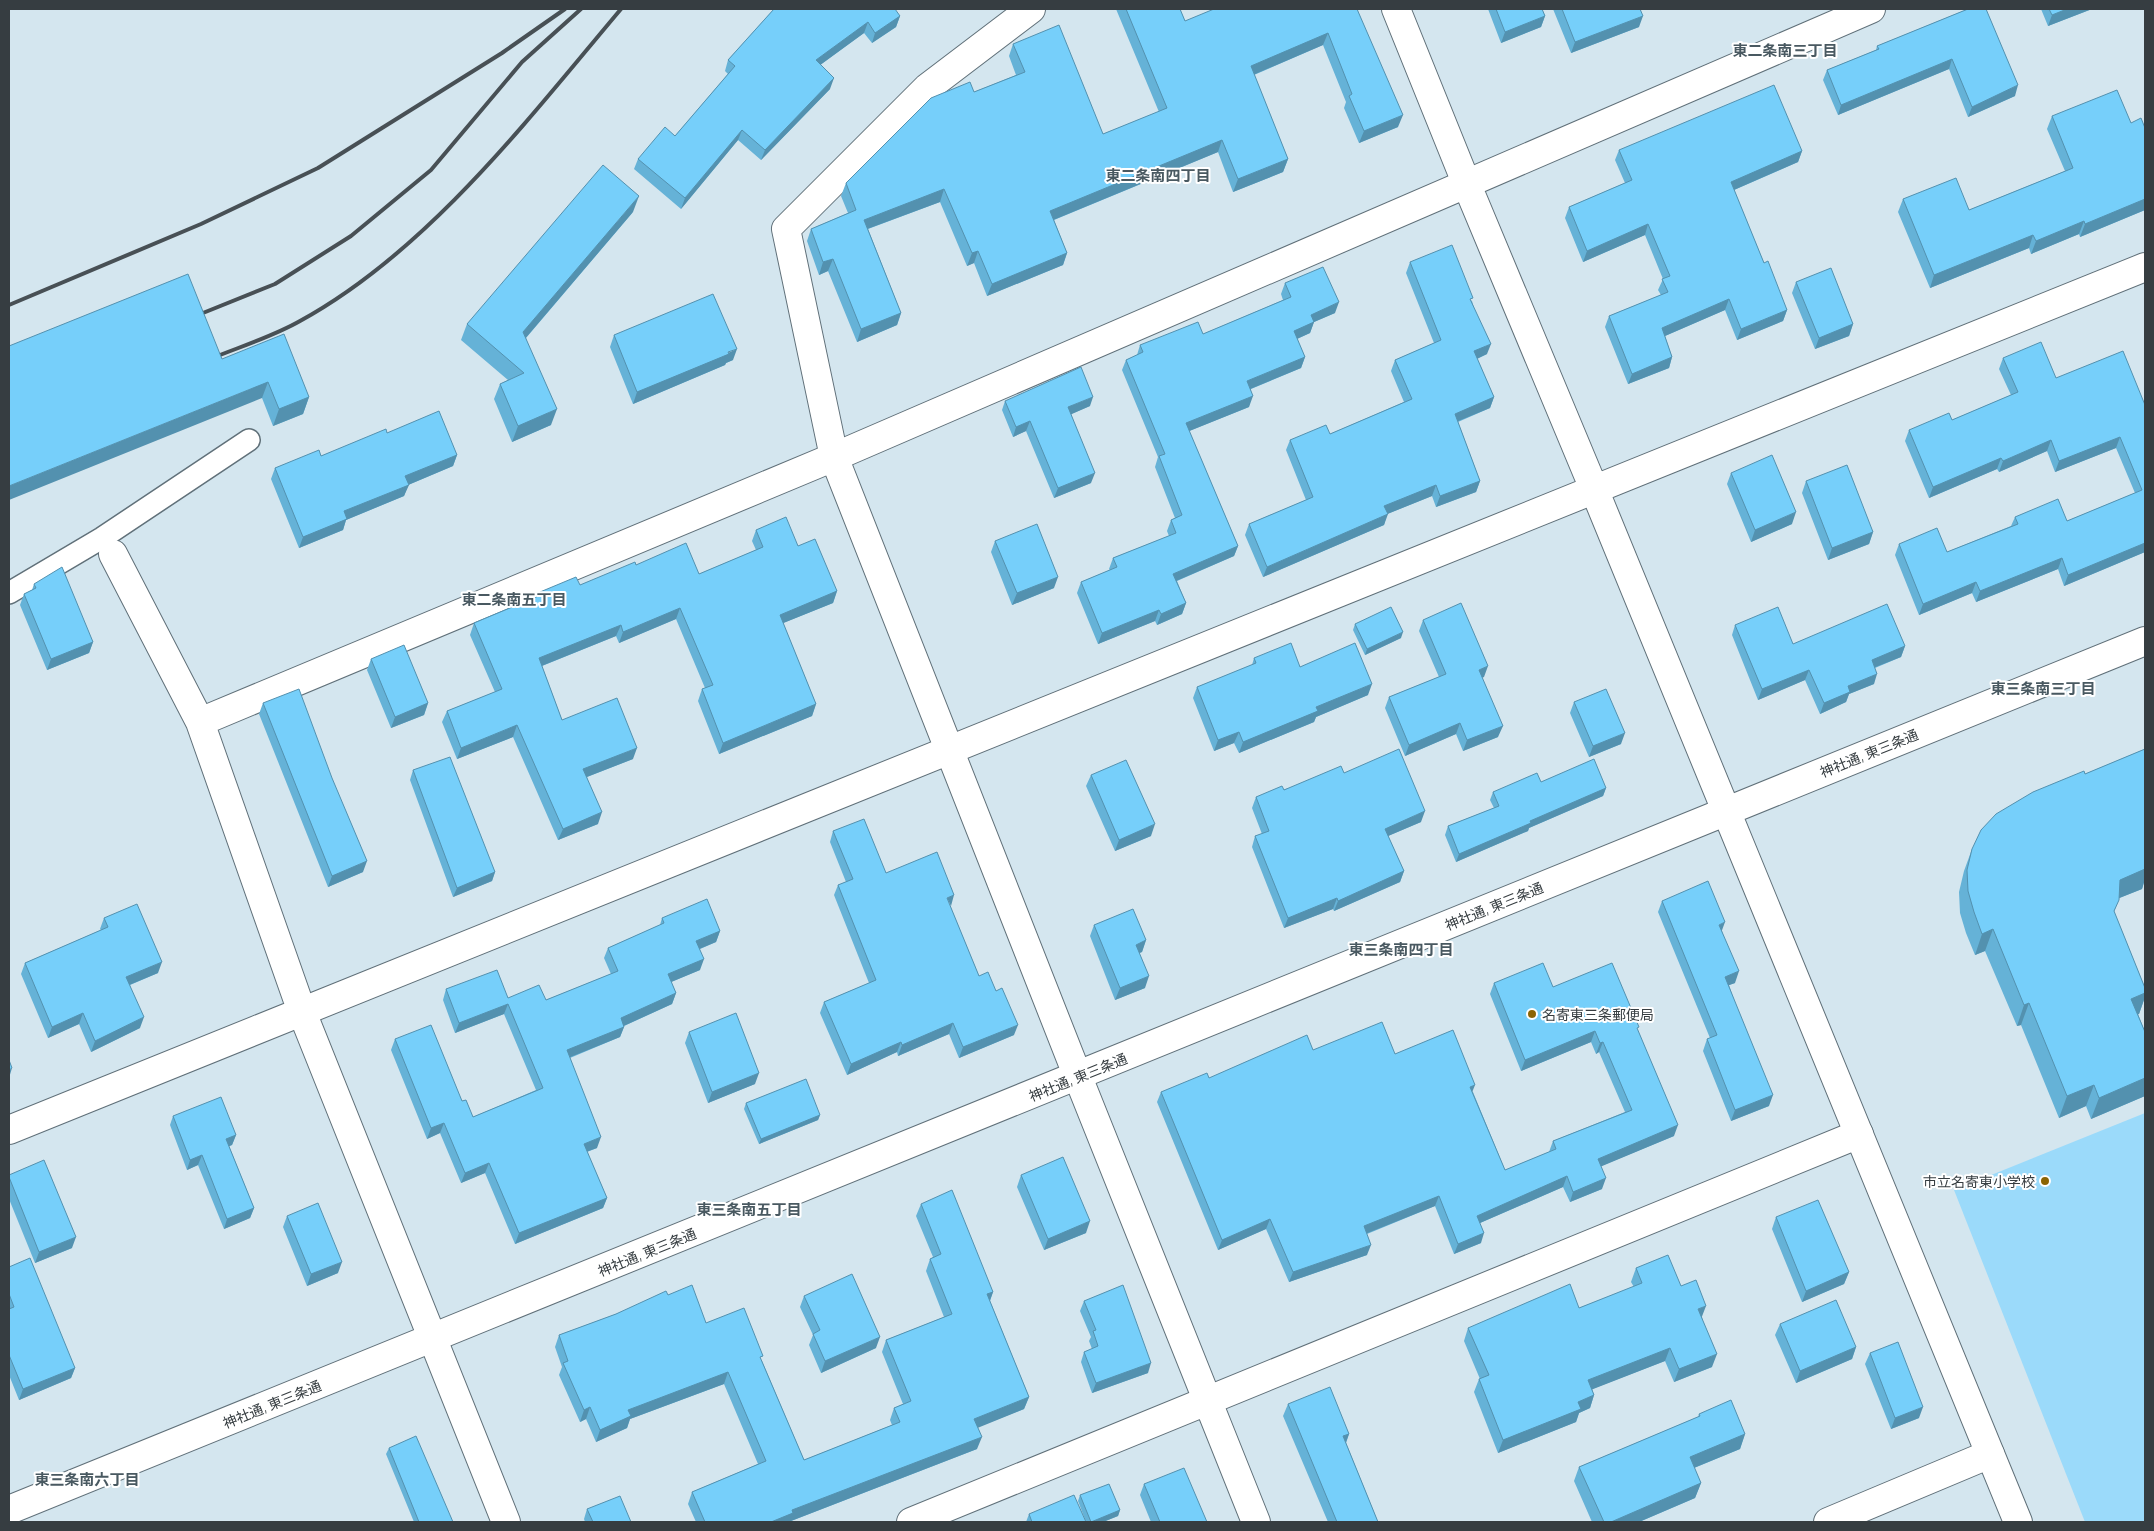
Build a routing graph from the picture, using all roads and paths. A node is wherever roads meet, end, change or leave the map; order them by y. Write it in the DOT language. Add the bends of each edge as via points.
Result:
graph roads {
  1 [pos="1030,9"];
  2 [pos="1396,9"];
  3 [pos="1871,9"];
  4 [pos="1467,185"];
  5 [pos="2145,267"];
  6 [pos="249,440"];
  7 [pos="834,457"];
  8 [pos="1594,489"];
  9 [pos="107,546"];
  10 [pos="9,593"];
  11 [pos="2145,641"];
  12 [pos="200,722"];
  13 [pos="950,751"];
  14 [pos="1726,811"];
  15 [pos="302,1012"];
  16 [pos="1078,1077"];
  17 [pos="9,1130"];
  18 [pos="1859,1134"];
  19 [pos="433,1340"];
  20 [pos="1208,1400"];
  21 [pos="1990,1454"];
  22 [pos="9,1510"];
  23 [pos="506,1522"];
  24 [pos="911,1522"];
  25 [pos="1256,1522"];
  26 [pos="1828,1522"];
  27 [pos="2018,1522"];
  1 -- 7 [label="street" via="927,88 786,229"];
  2 -- 4 [label="street"];
  3 -- 4 [label="street"];
  4 -- 7 [label="street"];
  4 -- 8 [label="street"];
  5 -- 8 [label="street"];
  6 -- 9 [label="lane"];
  7 -- 12 [label="street"];
  7 -- 13 [label="street"];
  8 -- 13 [label="street"];
  8 -- 14 [label="street"];
  9 -- 10 [label="lane"];
  9 -- 12 [label="street"];
  11 -- 14 [label="street, 神社通, 東三条通"];
  12 -- 15 [label="street"];
  13 -- 15 [label="street"];
  13 -- 16 [label="street"];
  14 -- 16 [label="street, 神社通, 東三条通"];
  14 -- 18 [label="street"];
  15 -- 17 [label="street"];
  15 -- 19 [label="street"];
  16 -- 19 [label="street, 神社通, 東三条通"];
  16 -- 20 [label="street"];
  18 -- 20 [label="street"];
  18 -- 21 [label="street"];
  19 -- 22 [label="street, 神社通, 東三条通"];
  19 -- 23 [label="street"];
  20 -- 24 [label="street"];
  20 -- 25 [label="street"];
  21 -- 26 [label="street"];
  21 -- 27 [label="street"];
}
